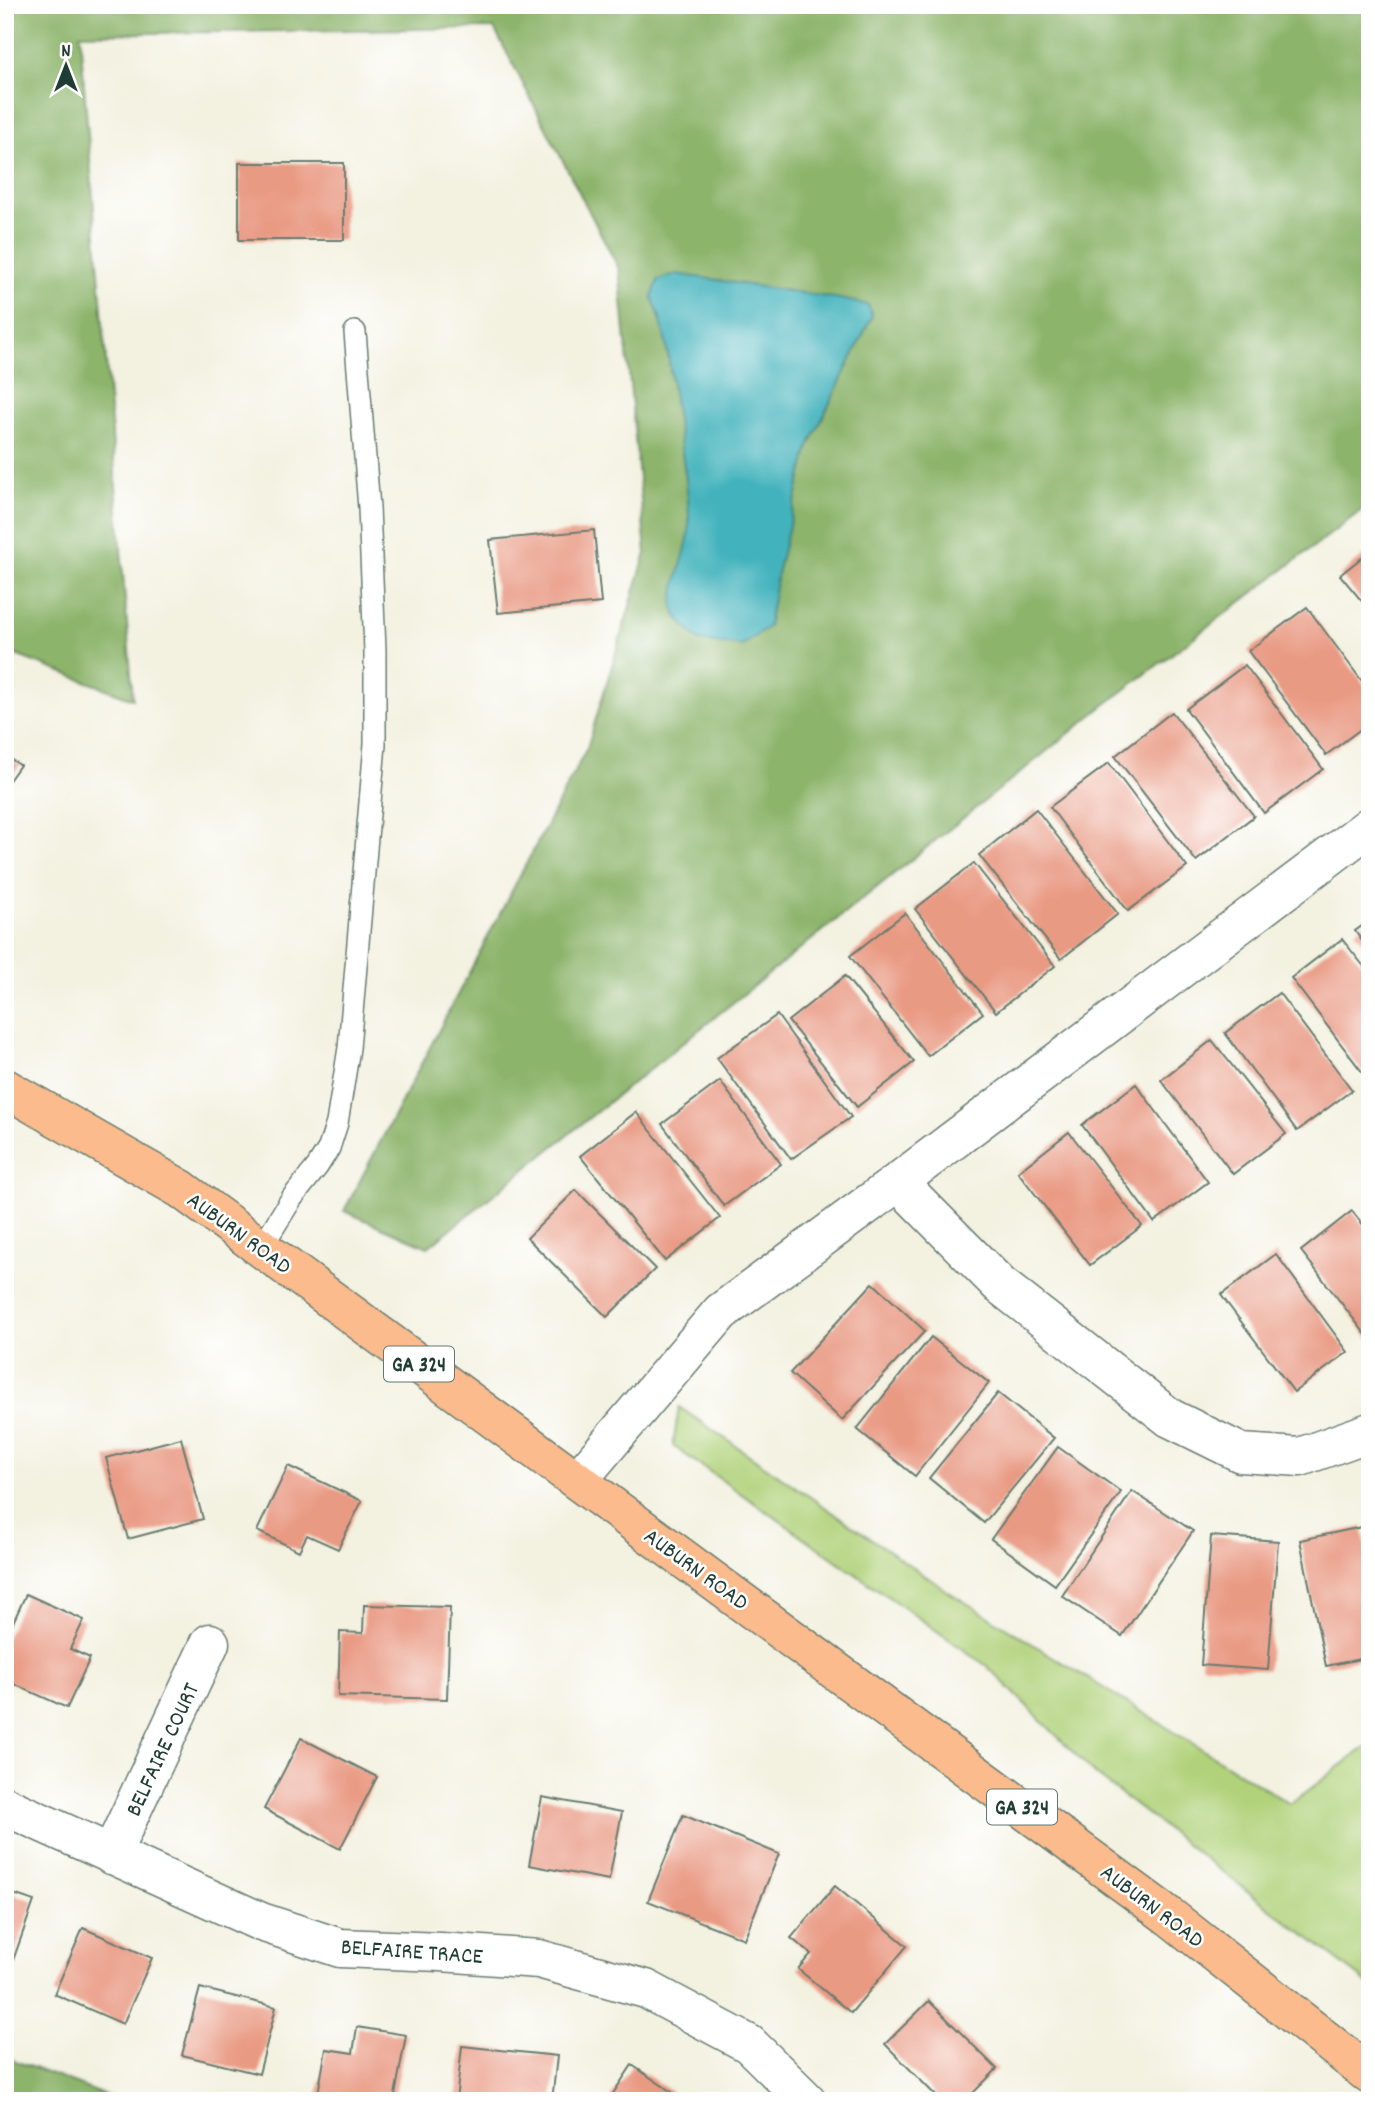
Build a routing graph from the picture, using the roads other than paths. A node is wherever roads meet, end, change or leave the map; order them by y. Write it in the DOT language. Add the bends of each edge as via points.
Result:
graph roads {
  1 [pos="355,332"];
  2 [pos="1370,826"];
  3 [pos="5,1088"];
  4 [pos="898,1182"];
  5 [pos="261,1248"];
  6 [pos="1370,1432"];
  7 [pos="578,1480"];
  8 [pos="210,1643"];
  9 [pos="5,1806"];
  10 [pos="111,1855"];
  11 [pos="1370,2075"];
  12 [pos="807,2101"];
  1 -- 5 [label="lane" via="369,508 375,744 349,1048 329,1148"];
  2 -- 4 [label="street"];
  3 -- 5 [label="main road, AUBURN ROAD / GA 324" via="181,1189"];
  4 -- 6 [label="street" via="1000,1286 1170,1418 1241,1453 1253,1454 1300,1457"];
  4 -- 7 [label="street" via="721,1312"];
  5 -- 7 [label="main road, AUBURN ROAD / GA 324"];
  7 -- 11 [label="main road, AUBURN ROAD / GA 324" via="1170,1917"];
  8 -- 10 [label="street, BELFAIRE COURT"];
  9 -- 10 [label="street, BELFAIRE TRACE"];
  10 -- 12 [label="street, BELFAIRE TRACE" via="261,1922 340,1948 539,1959 646,1989 749,2044"];
}
